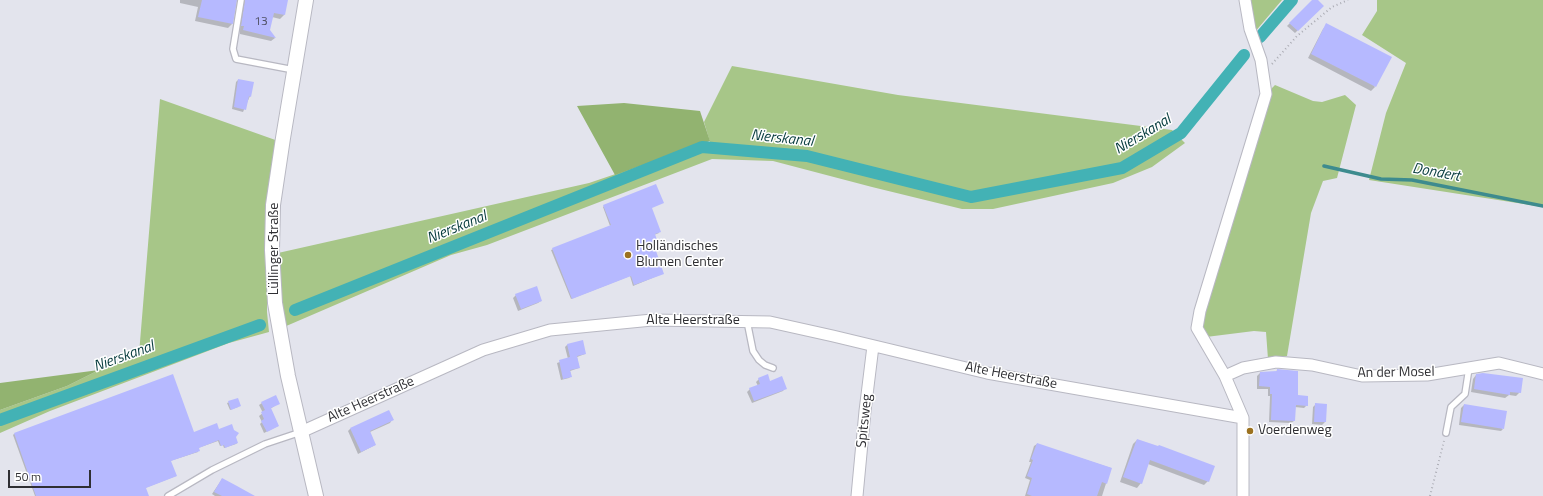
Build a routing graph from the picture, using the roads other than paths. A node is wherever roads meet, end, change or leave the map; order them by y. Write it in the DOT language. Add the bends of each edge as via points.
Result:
graph roads {
  1 [pos="241,0"];
  2 [pos="306,0"];
  3 [pos="1245,0"];
  4 [pos="294,70"];
  5 [pos="747,322"];
  6 [pos="874,346"];
  7 [pos="773,368"];
  8 [pos="1469,368"];
  9 [pos="1543,374"];
  10 [pos="1226,376"];
  11 [pos="1243,418"];
  12 [pos="301,432"];
  13 [pos="1446,433"];
  14 [pos="168,496"];
  15 [pos="316,496"];
  16 [pos="857,496"];
  17 [pos="1243,496"];
  1 -- 4 [label="lane" via="233,49 236,59"];
  2 -- 4 [label="street, Lüllinger Straße"];
  3 -- 10 [label="street" via="1250,29 1261,60 1266,94 1197,328"];
  4 -- 12 [label="street, Lüllinger Straße" via="274,204 272,250 275,303"];
  5 -- 6 [label="street, Alte Heerstraße" via="770,322"];
  5 -- 7 [label="lane" via="753,351 759,360"];
  5 -- 12 [label="street, Alte Heerstraße" via="652,320 550,330 483,350"];
  6 -- 11 [label="street, Alte Heerstraße" via="987,373"];
  6 -- 16 [label="street, Spitsweg"];
  8 -- 9 [label="street, An der Mosel" via="1498,363"];
  8 -- 10 [label="street, An der Mosel" via="1427,375 1362,376 1312,365 1276,362 1243,368"];
  8 -- 13 [label="lane" via="1465,394 1451,408"];
  10 -- 11 [label="street"];
  11 -- 17 [label="street"];
  12 -- 14 [label="lane, Alte Heerstraße" via="265,444 212,470"];
  12 -- 15 [label="street, Lüllinger Straße"];
}
